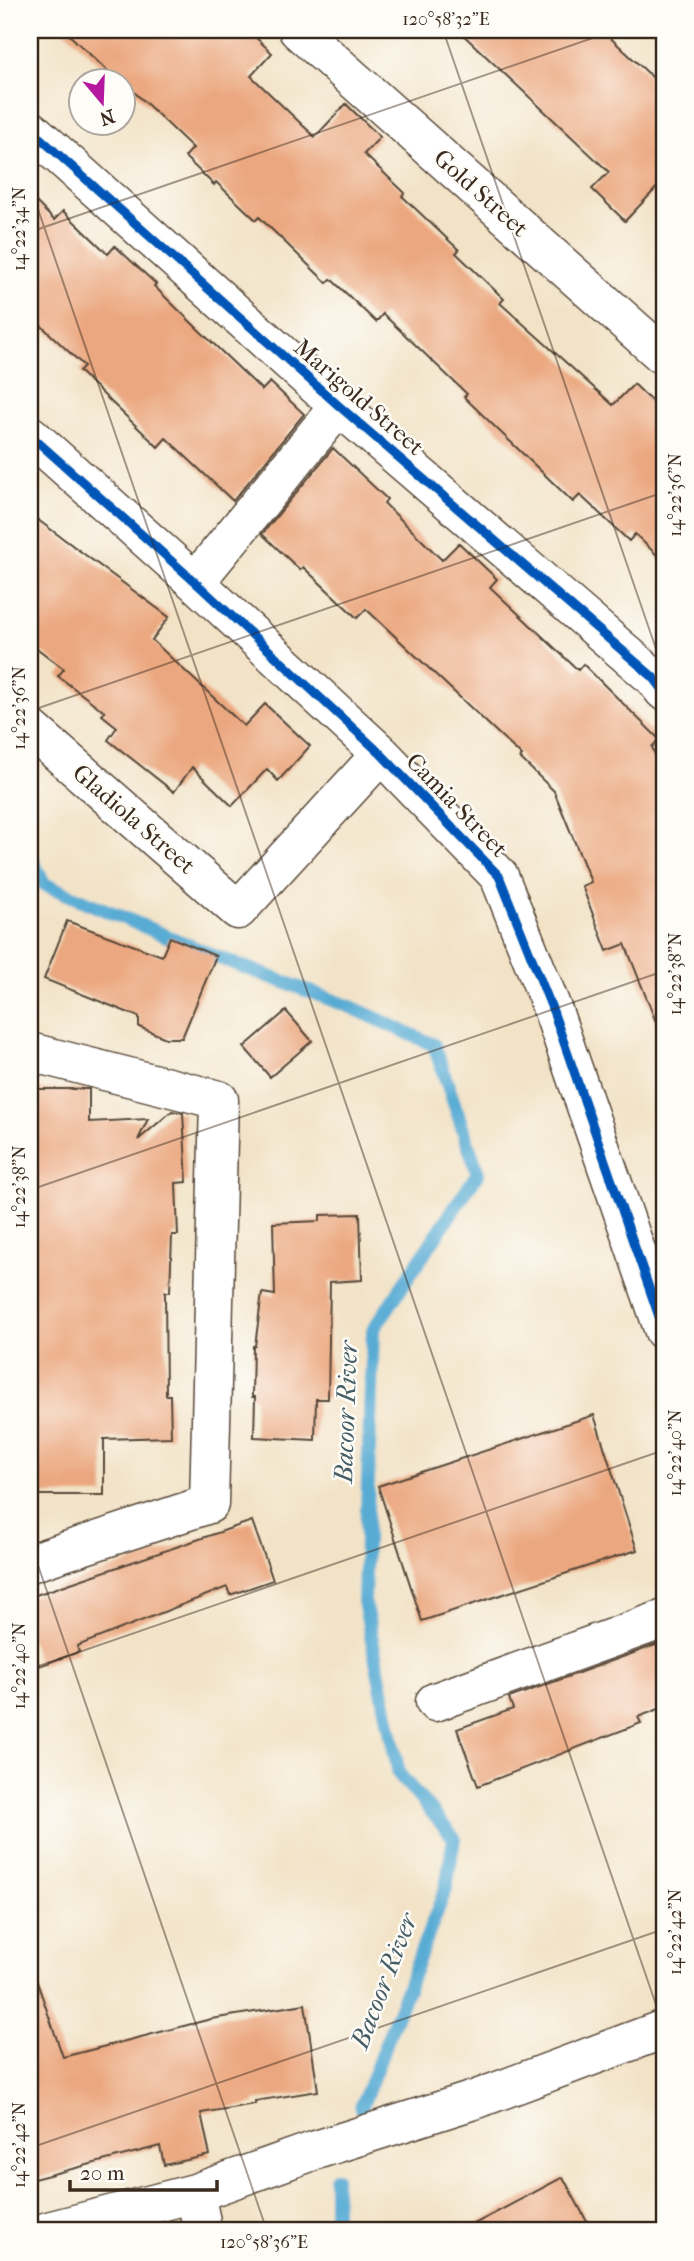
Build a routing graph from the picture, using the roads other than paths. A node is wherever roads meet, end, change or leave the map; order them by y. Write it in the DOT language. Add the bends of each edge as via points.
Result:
graph roads {
  1 [pos="298,30"];
  2 [pos="30,129"];
  3 [pos="664,356"];
  4 [pos="339,406"];
  5 [pos="30,435"];
  6 [pos="195,582"];
  7 [pos="664,691"];
  8 [pos="30,728"];
  9 [pos="381,754"];
  10 [pos="30,1052"];
  11 [pos="664,1331"];
  12 [pos="30,1563"];
  13 [pos="664,1619"];
  14 [pos="435,1702"];
  15 [pos="664,2029"];
  16 [pos="195,2193"];
  17 [pos="48,2231"];
  18 [pos="202,2231"];
  1 -- 3 [label="street, Gold Street"];
  2 -- 4 [label="street, Marigold Street"];
  4 -- 6 [label="street"];
  4 -- 7 [label="street, Marigold Street"];
  5 -- 6 [label="street, Camia Street"];
  6 -- 9 [label="street, Camia Street"];
  8 -- 9 [label="street, Gladiola Street" via="238,910"];
  9 -- 11 [label="street, Camia Street" via="499,876 554,1011"];
  10 -- 12 [label="street" via="219,1100 209,1504"];
  13 -- 14 [label="street"];
  15 -- 16 [label="street" via="477,2099"];
  16 -- 17 [label="street"];
  16 -- 18 [label="street"];
}
